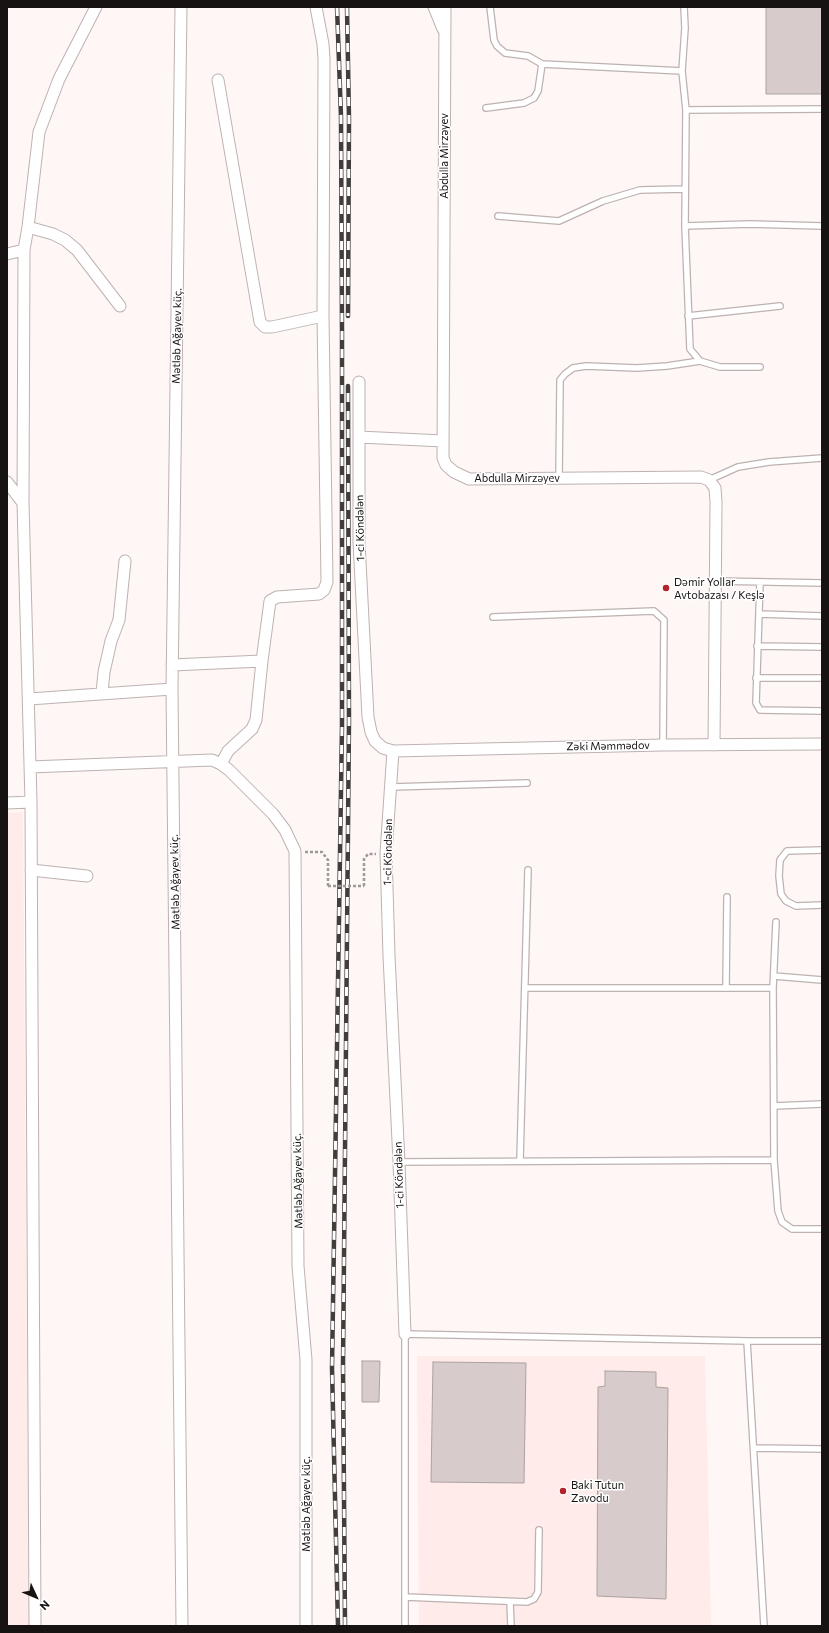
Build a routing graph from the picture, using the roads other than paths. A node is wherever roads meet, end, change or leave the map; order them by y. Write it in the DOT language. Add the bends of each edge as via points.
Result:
graph roads {
  1 [pos="96,7"];
  2 [pos="181,7"];
  3 [pos="316,7"];
  4 [pos="434,7"];
  5 [pos="445,7"];
  6 [pos="490,7"];
  7 [pos="684,7"];
  8 [pos="445,33"];
  9 [pos="542,64"];
  10 [pos="682,71"];
  11 [pos="218,80"];
  12 [pos="486,108"];
  13 [pos="822,109"];
  14 [pos="686,110"];
  15 [pos="686,189"];
  16 [pos="498,216"];
  17 [pos="685,226"];
  18 [pos="822,226"];
  19 [pos="28,227"];
  20 [pos="24,250"];
  21 [pos="7,254"];
  22 [pos="120,306"];
  23 [pos="780,306"];
  24 [pos="323,316"];
  25 [pos="688,316"];
  26 [pos="700,361"];
  27 [pos="760,367"];
  28 [pos="359,382"];
  29 [pos="359,437"];
  30 [pos="443,441"];
  31 [pos="822,458"];
  32 [pos="558,478"];
  33 [pos="709,480"];
  34 [pos="7,482"];
  35 [pos="23,503"];
  36 [pos="125,561"];
  37 [pos="716,581"];
  38 [pos="760,582"];
  39 [pos="822,583"];
  40 [pos="759,614"];
  41 [pos="822,616"];
  42 [pos="493,617"];
  43 [pos="757,646"];
  44 [pos="822,647"];
  45 [pos="262,661"];
  46 [pos="172,665"];
  47 [pos="756,678"];
  48 [pos="822,678"];
  49 [pos="172,689"];
  50 [pos="102,693"];
  51 [pos="29,699"];
  52 [pos="822,711"];
  53 [pos="822,744"];
  54 [pos="663,745"];
  55 [pos="714,745"];
  56 [pos="393,751"];
  57 [pos="174,762"];
  58 [pos="221,764"];
  59 [pos="30,767"];
  60 [pos="527,783"];
  61 [pos="391,787"];
  62 [pos="31,802"];
  63 [pos="7,803"];
  64 [pos="822,850"];
  65 [pos="31,870"];
  66 [pos="528,870"];
  67 [pos="88,876"];
  68 [pos="727,897"];
  69 [pos="822,905"];
  70 [pos="776,922"];
  71 [pos="774,976"];
  72 [pos="822,980"];
  73 [pos="525,988"];
  74 [pos="726,988"];
  75 [pos="773,988"];
  76 [pos="822,1104"];
  77 [pos="774,1106"];
  78 [pos="520,1160"];
  79 [pos="774,1160"];
  80 [pos="399,1162"];
  81 [pos="822,1229"];
  82 [pos="405,1334"];
  83 [pos="747,1341"];
  84 [pos="822,1341"];
  85 [pos="754,1448"];
  86 [pos="822,1448"];
  87 [pos="539,1530"];
  88 [pos="405,1597"];
  89 [pos="510,1602"];
  90 [pos="35,1626"];
  91 [pos="182,1626"];
  92 [pos="306,1626"];
  93 [pos="405,1626"];
  94 [pos="511,1626"];
  95 [pos="764,1626"];
  1 -- 19 [label="street" via="59,79 39,132"];
  2 -- 46 [label="street, Mətləb Ağayev küç."];
  3 -- 24 [label="street" via="324,59"];
  4 -- 8 [label="street"];
  5 -- 8 [label="street, Abdulla Mirzəyev"];
  6 -- 9 [label="lane" via="497,46 505,53 528,56"];
  7 -- 10 [label="lane"];
  8 -- 30 [label="street, Abdulla Mirzəyev"];
  9 -- 10 [label="lane"];
  9 -- 12 [label="lane" via="538,91 534,98 524,103"];
  10 -- 14 [label="lane"];
  11 -- 24 [label="street" via="260,322 265,327 272,327"];
  13 -- 14 [label="lane"];
  14 -- 15 [label="lane"];
  15 -- 16 [label="lane" via="640,190 603,201 559,220"];
  15 -- 17 [label="lane"];
  17 -- 18 [label="lane"];
  17 -- 25 [label="lane"];
  19 -- 20 [label="street"];
  19 -- 22 [label="street" via="53,234 77,250"];
  20 -- 21 [label="street"];
  20 -- 35 [label="street"];
  23 -- 25 [label="lane"];
  24 -- 45 [label="street" via="327,582 319,594 277,597 270,601"];
  25 -- 26 [label="lane" via="690,349"];
  26 -- 27 [label="lane" via="720,367"];
  26 -- 32 [label="lane" via="638,368 586,366 573,368 565,374 560,380"];
  28 -- 29 [label="street, 1-ci Köndələn"];
  29 -- 30 [label="street"];
  29 -- 56 [label="street, 1-ci Köndələn" via="359,542 368,717 375,741 383,748"];
  30 -- 32 [label="street, Abdulla Mirzəyev" via="443,458 446,465 462,477"];
  31 -- 33 [label="lane" via="738,467"];
  32 -- 33 [label="street, Abdulla Mirzəyev" via="701,477"];
  33 -- 37 [label="street" via="715,488 716,502"];
  34 -- 35 [label="street"];
  35 -- 51 [label="street"];
  36 -- 50 [label="street" via="119,620 111,641"];
  37 -- 38 [label="lane"];
  37 -- 55 [label="street"];
  38 -- 39 [label="lane"];
  38 -- 40 [label="lane"];
  40 -- 41 [label="lane"];
  40 -- 43 [label="lane"];
  42 -- 54 [label="lane" via="654,611 664,620"];
  43 -- 44 [label="lane"];
  43 -- 47 [label="lane"];
  45 -- 46 [label="street"];
  45 -- 58 [label="street" via="256,720 252,729 228,751"];
  46 -- 49 [label="street, Mətləb Ağayev küç."];
  47 -- 48 [label="lane"];
  47 -- 52 [label="lane" via="756,703 760,710"];
  49 -- 50 [label="street"];
  49 -- 57 [label="street, Mətləb Ağayev küç."];
  50 -- 51 [label="street"];
  51 -- 59 [label="street"];
  53 -- 55 [label="street, Zəki Məmmədov"];
  54 -- 55 [label="street, Zəki Məmmədov"];
  54 -- 56 [label="street, Zəki Məmmədov"];
  56 -- 61 [label="street, 1-ci Köndələn"];
  57 -- 58 [label="street" via="212,760"];
  57 -- 59 [label="street"];
  57 -- 91 [label="street, Mətləb Ağayev küç."];
  58 -- 92 [label="street, Mətləb Ağayev küç." via="273,814 286,830 295,851 298,1266 306,1360"];
  59 -- 62 [label="street"];
  60 -- 61 [label="lane"];
  61 -- 80 [label="street, 1-ci Köndələn" via="386,853"];
  62 -- 63 [label="street"];
  62 -- 65 [label="street"];
  64 -- 69 [label="lane" via="787,851 780,860 779,876 781,894 786,901 796,906"];
  65 -- 67 [label="street"];
  65 -- 90 [label="street"];
  66 -- 73 [label="lane"];
  68 -- 74 [label="lane"];
  70 -- 71 [label="lane"];
  71 -- 72 [label="lane"];
  71 -- 75 [label="lane"];
  73 -- 74 [label="lane"];
  73 -- 78 [label="lane"];
  74 -- 75 [label="lane"];
  75 -- 77 [label="lane"];
  76 -- 77 [label="lane"];
  77 -- 79 [label="lane"];
  78 -- 79 [label="lane"];
  78 -- 80 [label="lane"];
  79 -- 81 [label="lane" via="778,1211 782,1222 792,1229"];
  80 -- 82 [label="street, 1-ci Köndələn"];
  82 -- 83 [label="lane"];
  82 -- 88 [label="lane"];
  83 -- 84 [label="lane"];
  83 -- 85 [label="lane"];
  85 -- 86 [label="lane"];
  85 -- 95 [label="lane"];
  87 -- 89 [label="lane" via="538,1592 534,1599 527,1602"];
  88 -- 89 [label="lane"];
  88 -- 93 [label="lane"];
  89 -- 94 [label="lane"];
}
